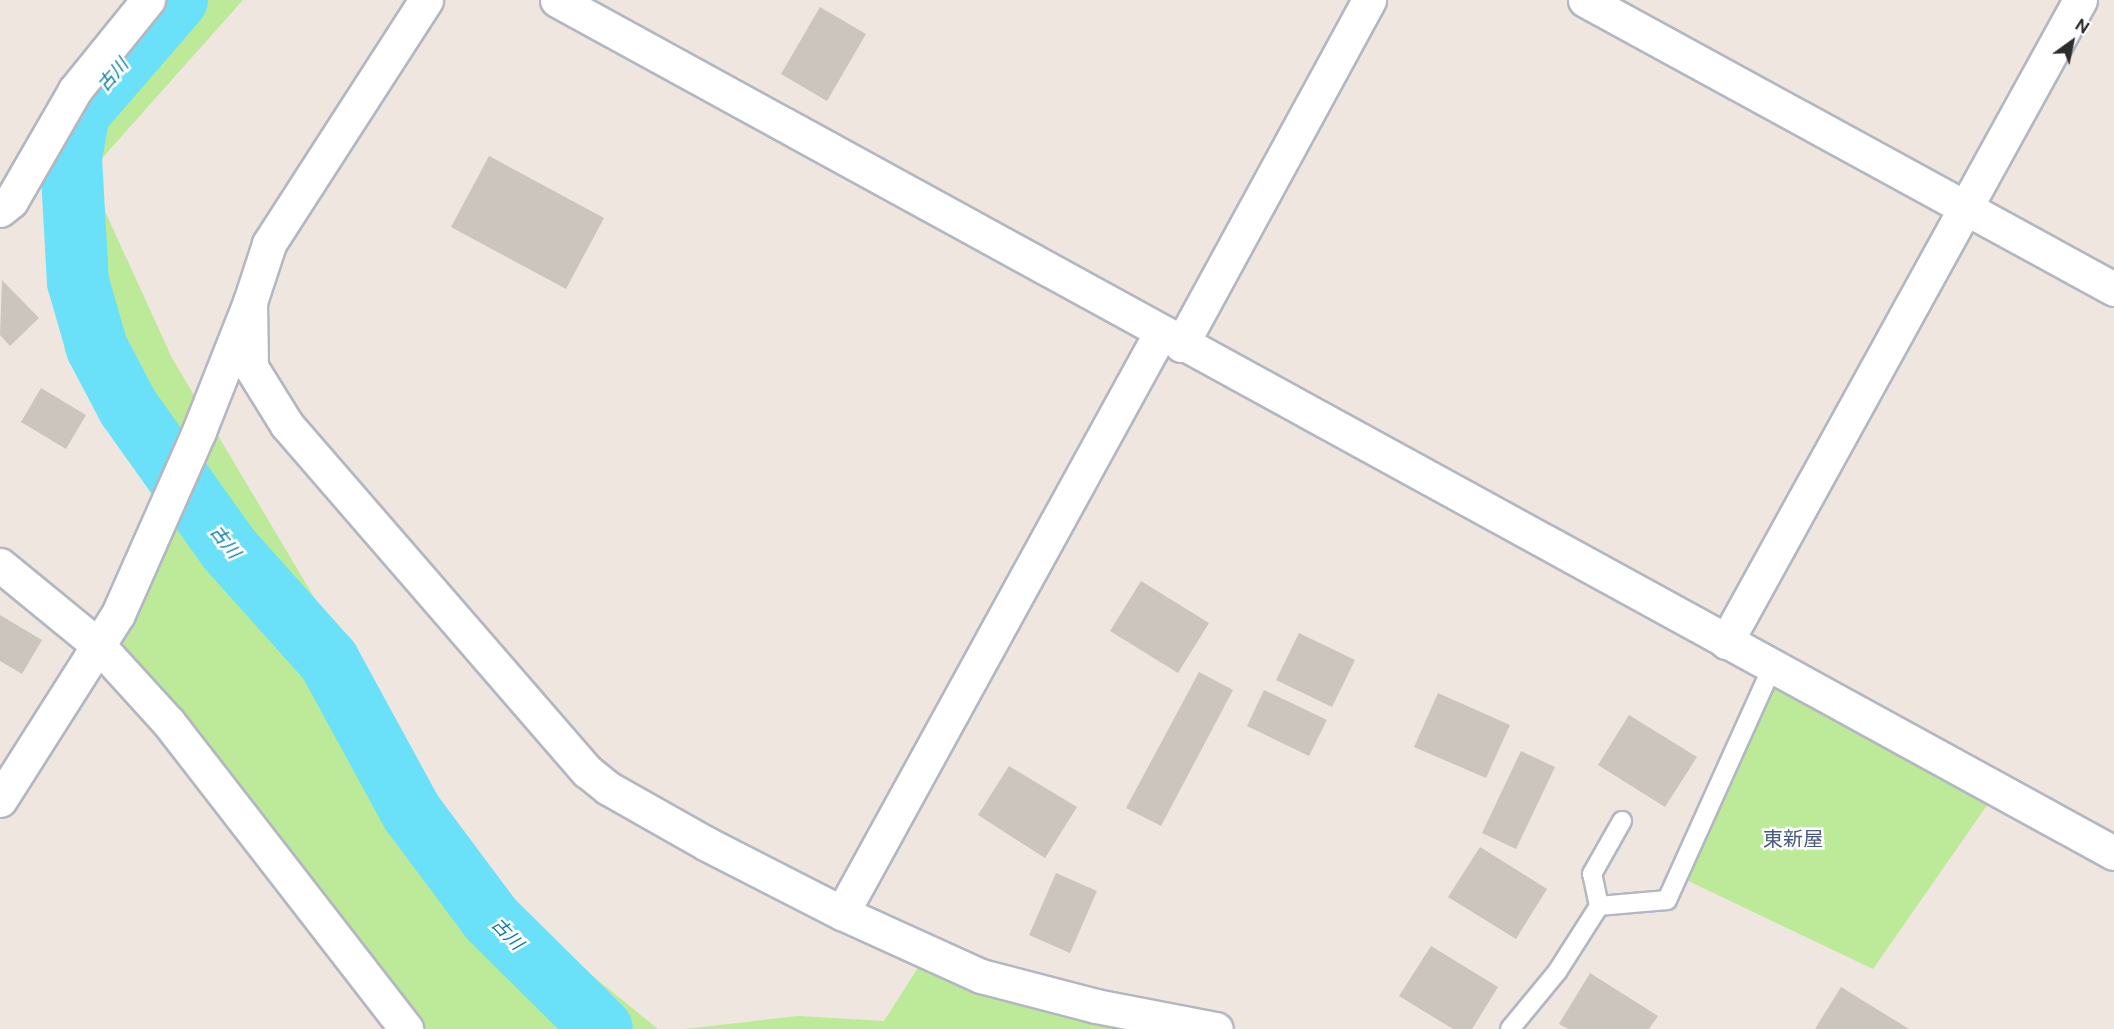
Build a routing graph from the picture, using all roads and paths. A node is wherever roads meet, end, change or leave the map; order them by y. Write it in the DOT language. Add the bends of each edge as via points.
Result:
graph roads {
  1 [pos="148,0"];
  2 [pos="426,0"];
  3 [pos="557,0"];
  4 [pos="1369,0"];
  5 [pos="1585,0"];
  6 [pos="2080,0"];
  7 [pos="1966,207"];
  8 [pos="0,210"];
  9 [pos="2114,289"];
  10 [pos="250,302"];
  11 [pos="1171,339"];
  12 [pos="0,565"];
  13 [pos="1726,642"];
  14 [pos="99,646"];
  15 [pos="1772,668"];
  16 [pos="0,801"];
  17 [pos="1622,821"];
  18 [pos="2114,853"];
  19 [pos="1599,906"];
  20 [pos="842,913"];
  21 [pos="406,1029"];
  22 [pos="1216,1029"];
  23 [pos="1510,1029"];
  1 -- 8 [label="street" via="75,90 11,201"];
  2 -- 10 [label="street" via="269,244"];
  3 -- 11 [label="street"];
  4 -- 11 [label="street"];
  5 -- 7 [label="street"];
  6 -- 7 [label="street"];
  7 -- 9 [label="street"];
  7 -- 13 [label="street"];
  10 -- 14 [label="street" via="199,431 118,614"];
  10 -- 20 [label="street" via="252,368 287,425 587,771 608,788 707,844"];
  11 -- 13 [label="street"];
  11 -- 20 [label="street"];
  12 -- 14 [label="street"];
  13 -- 15 [label="street"];
  14 -- 16 [label="street"];
  14 -- 21 [label="street" via="169,723"];
  15 -- 18 [label="street"];
  15 -- 19 [label="lane" via="1667,900"];
  17 -- 19 [label="lane" via="1592,874"];
  19 -- 23 [label="lane" via="1557,972"];
  20 -- 22 [label="street" via="981,975 1096,1006"];
}
